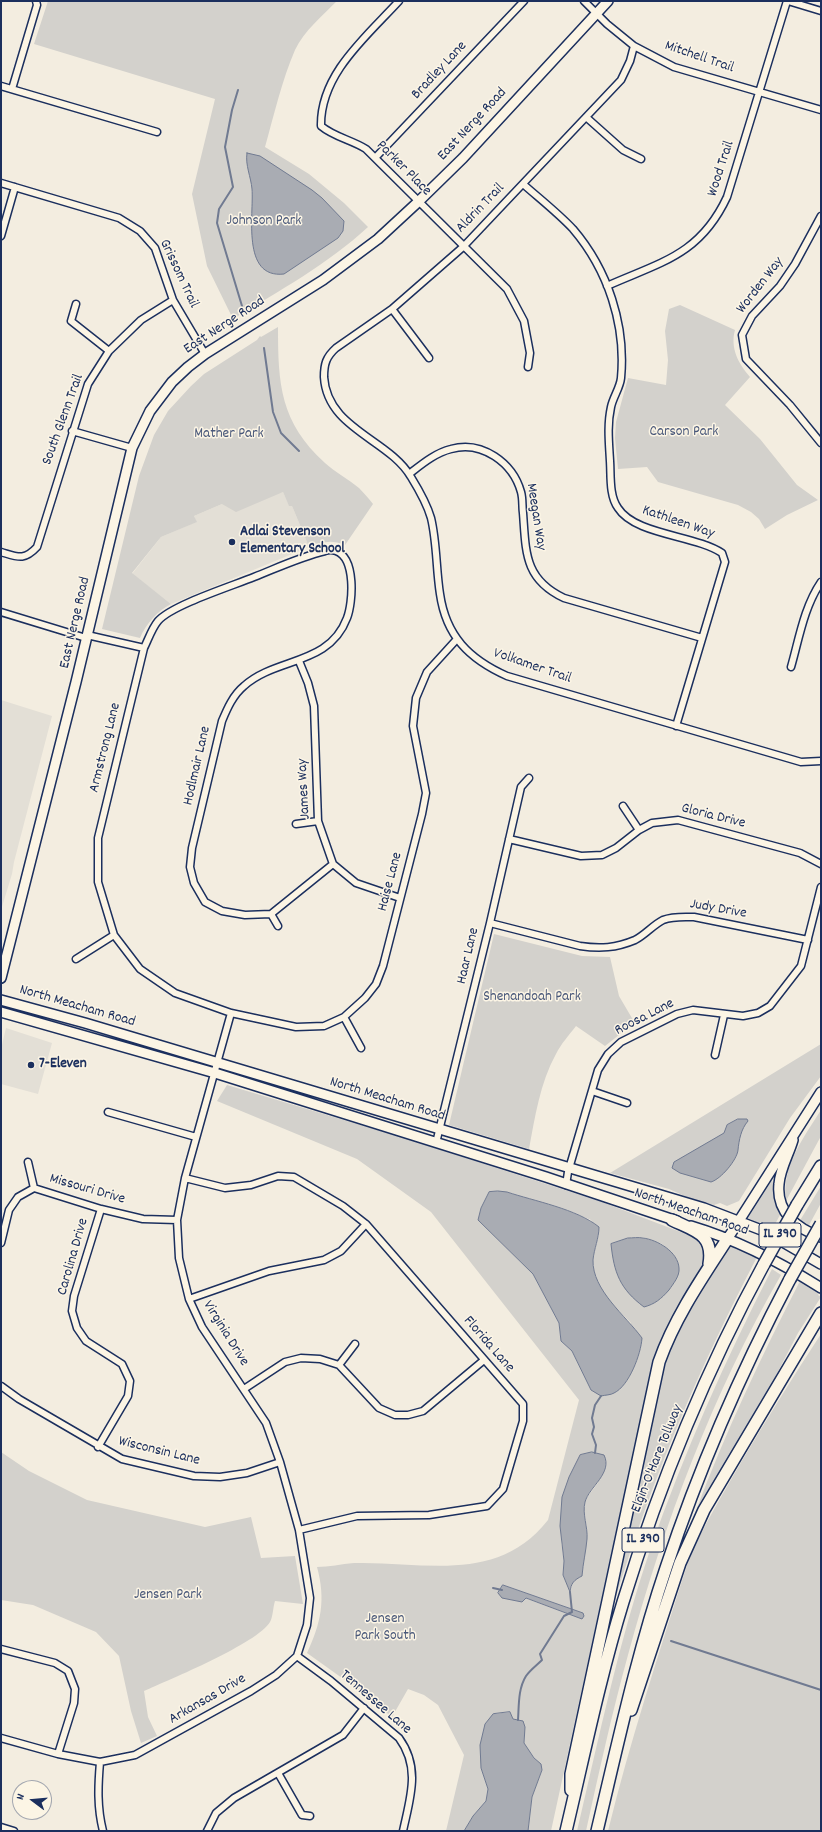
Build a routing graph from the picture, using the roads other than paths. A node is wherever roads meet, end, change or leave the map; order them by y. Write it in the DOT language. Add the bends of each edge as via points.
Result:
graph roads {
  1 [pos="36,1"];
  2 [pos="399,1"];
  3 [pos="524,1"];
  4 [pos="584,1"];
  5 [pos="608,1"];
  6 [pos="788,1"];
  7 [pos="821,11"];
  8 [pos="597,13"];
  9 [pos="634,46"];
  10 [pos="1,86"];
  11 [pos="12,89"];
  12 [pos="760,92"];
  13 [pos="821,110"];
  14 [pos="586,117"];
  15 [pos="157,132"];
  16 [pos="375,158"];
  17 [pos="641,159"];
  18 [pos="1,183"];
  19 [pos="523,184"];
  20 [pos="16,187"];
  21 [pos="418,202"];
  22 [pos="821,216"];
  23 [pos="1,236"];
  24 [pos="463,247"];
  25 [pos="607,286"];
  26 [pos="173,300"];
  27 [pos="76,304"];
  28 [pos="392,309"];
  29 [pos="110,351"];
  30 [pos="205,354"];
  31 [pos="429,358"];
  32 [pos="324,367"];
  33 [pos="528,367"];
  34 [pos="72,431"];
  35 [pos="821,443"];
  36 [pos="132,448"];
  37 [pos="409,474"];
  38 [pos="1,552"];
  39 [pos="340,553"];
  40 [pos="821,582"];
  41 [pos="1,612"];
  42 [pos="87,636"];
  43 [pos="457,638"];
  44 [pos="702,638"];
  45 [pos="144,648"];
  46 [pos="299,661"];
  47 [pos="791,667"];
  48 [pos="676,726"];
  49 [pos="821,761"];
  50 [pos="529,778"];
  51 [pos="623,806"];
  52 [pos="318,821"];
  53 [pos="296,824"];
  54 [pos="639,830"];
  55 [pos="510,839"];
  56 [pos="333,864"];
  57 [pos="821,864"];
  58 [pos="821,887"];
  59 [pos="400,898"];
  60 [pos="271,914"];
  61 [pos="490,923"];
  62 [pos="278,926"];
  63 [pos="114,936"];
  64 [pos="808,940"];
  65 [pos="76,959"];
  66 [pos="4,962"];
  67 [pos="1,978"];
  68 [pos="1,1000"];
  69 [pos="1,1012"];
  70 [pos="231,1013"];
  71 [pos="724,1015"];
  72 [pos="344,1018"];
  73 [pos="361,1048"];
  74 [pos="715,1055"];
  75 [pos="217,1063"];
  76 [pos="215,1073"];
  77 [pos="592,1091"];
  78 [pos="821,1092"];
  79 [pos="627,1103"];
  80 [pos="108,1112"];
  81 [pos="798,1125"];
  82 [pos="440,1130"];
  83 [pos="196,1137"];
  84 [pos="436,1143"];
  85 [pos="28,1162"];
  86 [pos="821,1166"];
  87 [pos="569,1168"];
  88 [pos="185,1178"];
  89 [pos="566,1185"];
  90 [pos="34,1188"];
  91 [pos="101,1209"];
  92 [pos="177,1220"];
  93 [pos="672,1220"];
  94 [pos="738,1220"];
  95 [pos="366,1224"];
  96 [pos="821,1224"];
  97 [pos="821,1237"];
  98 [pos="728,1238"];
  99 [pos="1,1243"];
  100 [pos="821,1264"];
  101 [pos="708,1269"];
  102 [pos="821,1288"];
  103 [pos="188,1298"];
  104 [pos="821,1313"];
  105 [pos="821,1323"];
  106 [pos="807,1336"];
  107 [pos="355,1344"];
  108 [pos="484,1360"];
  109 [pos="339,1365"];
  110 [pos="1,1386"];
  111 [pos="244,1389"];
  112 [pos="98,1447"];
  113 [pos="280,1462"];
  114 [pos="299,1530"];
  115 [pos="1,1649"];
  116 [pos="296,1656"];
  117 [pos="364,1708"];
  118 [pos="621,1728"];
  119 [pos="1,1738"];
  120 [pos="58,1754"];
  121 [pos="100,1762"];
  122 [pos="278,1773"];
  123 [pos="570,1812"];
  124 [pos="310,1816"];
  125 [pos="1,1827"];
  126 [pos="14,1831"];
  127 [pos="103,1831"];
  128 [pos="206,1831"];
  129 [pos="403,1831"];
  130 [pos="566,1831"];
  131 [pos="597,1831"];
  1 -- 11 [label="street" via="37,5"];
  2 -- 16 [label="street, Parker Place" via="338,68 327,93 321,116 321,126 329,133 356,142"];
  3 -- 16 [label="street, Bradley Lane"];
  4 -- 8 [label="street, Mitchell Trail"];
  5 -- 8 [label="main road, East Nerge Road"];
  6 -- 7 [label="street"];
  6 -- 12 [label="street, Wood Trail"];
  8 -- 9 [label="street, Mitchell Trail"];
  8 -- 21 [label="main road, East Nerge Road"];
  9 -- 12 [label="street, Mitchell Trail" via="674,67"];
  9 -- 14 [label="street, Aldrin Trail" via="621,80"];
  10 -- 11 [label="street"];
  11 -- 15 [label="street"];
  12 -- 13 [label="street, Mitchell Trail"];
  12 -- 25 [label="street, Wood Trail" via="720,213 692,246"];
  14 -- 17 [label="street" via="622,150"];
  14 -- 19 [label="street, Aldrin Trail"];
  16 -- 21 [label="street, Parker Place"];
  18 -- 20 [label="street, Grissom Trail"];
  19 -- 24 [label="street, Aldrin Trail"];
  19 -- 25 [label="street, Kathleen Way" via="573,229 593,257"];
  20 -- 23 [label="street"];
  20 -- 26 [label="street, Grissom Trail" via="119,218 140,231 155,248"];
  21 -- 24 [label="street, Parker Place"];
  21 -- 30 [label="main road, East Nerge Road" via="373,243 323,280"];
  22 -- 35 [label="street, Worden Way" via="795,264 780,286 752,316 742,335 746,359 790,405"];
  24 -- 28 [label="street, Aldrin Trail"];
  24 -- 33 [label="street, Parker Place" via="507,290 524,321 530,353"];
  25 -- 44 [label="street, Kathleen Way" via="616,310 622,357 620,380 611,406 608,428 612,492 617,508 629,520 647,528 712,546 722,553 725,562"];
  26 -- 29 [label="street, South Glenn Trail" via="142,320"];
  26 -- 30 [label="street, Grissom Trail"];
  27 -- 29 [label="street" via="71,321"];
  28 -- 31 [label="street"];
  28 -- 32 [label="street, Aldrin Trail" via="336,348 328,356"];
  29 -- 34 [label="street, South Glenn Trail" via="88,384"];
  30 -- 36 [label="main road, East Nerge Road" via="172,382 150,411"];
  32 -- 37 [label="street, Volkamer Trail" via="325,383 331,402 344,420 393,458"];
  34 -- 36 [label="street"];
  34 -- 38 [label="street, South Glenn Trail" via="37,547 29,555 19,558"];
  36 -- 42 [label="main road, East Nerge Road"];
  37 -- 43 [label="street, Volkamer Trail" via="422,495 431,518 445,618"];
  37 -- 44 [label="street, Meegan Way" via="452,448 470,447 487,451 502,460 514,474 521,493 526,551 538,580 550,591 564,598"];
  39 -- 45 [label="street, Armstrong Lane" via="326,550 299,559 172,611 158,621"];
  39 -- 46 [label="street, Hodlmair Lane" via="348,562 351,587 351,604 347,618 340,631 324,649"];
  40 -- 47 [label="street" via="807,610"];
  41 -- 42 [label="street"];
  42 -- 45 [label="street"];
  42 -- 66 [label="main road, East Nerge Road"];
  43 -- 48 [label="street, Volkamer Trail" via="472,656 507,676"];
  43 -- 59 [label="street, Haise Lane" via="427,672 416,698 413,726 426,793"];
  44 -- 48 [label="street, Kathleen Way"];
  45 -- 63 [label="street, Armstrong Lane" via="98,838 98,882"];
  46 -- 52 [label="street, James Way" via="314,706"];
  46 -- 60 [label="street, Hodlmair Lane" via="264,673 244,686 230,702 222,721 192,848 190,867 194,883 205,902 222,911 245,915"];
  48 -- 49 [label="street, Volkamer Trail" via="801,762"];
  50 -- 55 [label="street, Haar Lane" via="521,787"];
  51 -- 54 [label="street"];
  52 -- 53 [label="street"];
  52 -- 56 [label="street, James Way"];
  54 -- 55 [label="street, Gloria Drive" via="616,848 602,855 581,856"];
  54 -- 57 [label="street, Gloria Drive" via="652,823 678,820 800,853"];
  55 -- 61 [label="street, Haar Lane"];
  56 -- 59 [label="street" via="356,883"];
  56 -- 60 [label="street"];
  58 -- 64 [label="street, Roosa Lane"];
  59 -- 72 [label="street, Haise Lane" via="376,984"];
  60 -- 62 [label="street"];
  61 -- 64 [label="street, Judy Drive" via="594,948 610,948 636,939 662,921 676,917 694,917"];
  61 -- 82 [label="street, Haar Lane"];
  63 -- 65 [label="street"];
  63 -- 70 [label="street, Armstrong Lane" via="140,969 175,993"];
  64 -- 71 [label="street, Roosa Lane" via="801,966 770,1006 758,1013 743,1016"];
  66 -- 67 [label="main road, East Nerge Road"];
  68 -- 75 [label="main road, North Meacham Road"];
  69 -- 76 [label="main road, North Meacham Road"];
  70 -- 72 [label="street, Haise Lane" via="296,1027 324,1026"];
  70 -- 75 [label="street, Virginia Drive"];
  71 -- 74 [label="street"];
  71 -- 77 [label="street, Roosa Lane" via="693,1010 677,1014 621,1042 608,1054 598,1070"];
  72 -- 73 [label="street"];
  75 -- 76 [label="street, Virginia Drive"];
  75 -- 82 [label="main road, North Meacham Road"];
  76 -- 83 [label="street, Virginia Drive"];
  76 -- 84 [label="main road, North Meacham Road"];
  77 -- 79 [label="street"];
  77 -- 87 [label="street, Roosa Lane"];
  78 -- 81 [label="main road"];
  80 -- 83 [label="street"];
  81 -- 94 [label="main road"];
  81 -- 97 [label="main road" via="780,1178 779,1197 786,1215 794,1224"];
  82 -- 84 [label="street, Haar Lane"];
  82 -- 87 [label="main road, North Meacham Road"];
  83 -- 88 [label="street, Virginia Drive"];
  84 -- 89 [label="main road, North Meacham Road"];
  85 -- 90 [label="street"];
  86 -- 123 [label="highway, Elgin-O'Hare Tollway / IL 390, bridge" via="736,1317 666,1475 622,1604"];
  87 -- 89 [label="street, Roosa Lane"];
  87 -- 94 [label="main road, North Meacham Road"];
  88 -- 92 [label="street, Virginia Drive"];
  88 -- 95 [label="street, Florida Lane" via="225,1188 251,1185 278,1176 294,1177 343,1206"];
  89 -- 93 [label="main road, North Meacham Road"];
  90 -- 91 [label="street, Missouri Drive"];
  90 -- 99 [label="street, Missouri Drive" via="18,1197 9,1210"];
  91 -- 92 [label="street, Missouri Drive" via="143,1219"];
  91 -- 112 [label="street, Carolina Drive" via="74,1296 72,1311 77,1328 86,1341 122,1364 130,1381 128,1396"];
  92 -- 103 [label="street, Virginia Drive" via="179,1258"];
  93 -- 98 [label="main road, North Meacham Road"];
  93 -- 101 [label="highway" via="706,1239 710,1248"];
  94 -- 98 [label="main road"];
  94 -- 100 [label="main road, North Meacham Road" via="764,1231"];
  95 -- 103 [label="street" via="341,1251 324,1260 269,1271"];
  95 -- 108 [label="street, Florida Lane"];
  96 -- 118 [label="highway, IL 390, bridge" via="790,1279 732,1398 684,1514 646,1630"];
  98 -- 101 [label="highway"];
  98 -- 102 [label="main road, North Meacham Road" via="753,1249"];
  101 -- 123 [label="highway" via="672,1328 659,1362 571,1774"];
  103 -- 111 [label="street, Virginia Drive" via="202,1327"];
  104 -- 106 [label="highway"];
  105 -- 106 [label="highway"];
  106 -- 118 [label="highway" via="711,1499 690,1540 680,1563 634,1706"];
  107 -- 109 [label="street"];
  108 -- 109 [label="street" via="423,1411 408,1415 395,1415 379,1408"];
  108 -- 114 [label="street, Florida Lane" via="523,1404 523,1421 503,1489 487,1506 429,1515 357,1516"];
  109 -- 111 [label="street" via="320,1359 302,1358 285,1362"];
  110 -- 112 [label="street, Wisconsin Lane"];
  111 -- 113 [label="street, Virginia Drive" via="266,1423"];
  112 -- 113 [label="street, Wisconsin Lane" via="122,1459 194,1476 247,1473"];
  113 -- 114 [label="street, Virginia Drive"];
  114 -- 116 [label="street, Arkansas Drive" via="310,1598 308,1626"];
  115 -- 120 [label="street" via="68,1670 74,1689 74,1703"];
  116 -- 117 [label="street, Tennessee Lane"];
  116 -- 121 [label="street, Arkansas Drive" via="276,1675 251,1691 154,1746 135,1756"];
  117 -- 122 [label="street" via="343,1735"];
  117 -- 129 [label="street, Tennessee Lane" via="399,1738 407,1748 412,1762 412,1788"];
  118 -- 131 [label="highway, IL 390"];
  119 -- 120 [label="street, Arkansas Drive"];
  120 -- 121 [label="street, Arkansas Drive"];
  121 -- 127 [label="street" via="99,1814"];
  122 -- 124 [label="street" via="302,1815"];
  122 -- 128 [label="street" via="234,1798 216,1813"];
  123 -- 130 [label="highway, Elgin-O'Hare Tollway / IL 390"];
  125 -- 126 [label="street"];
}
